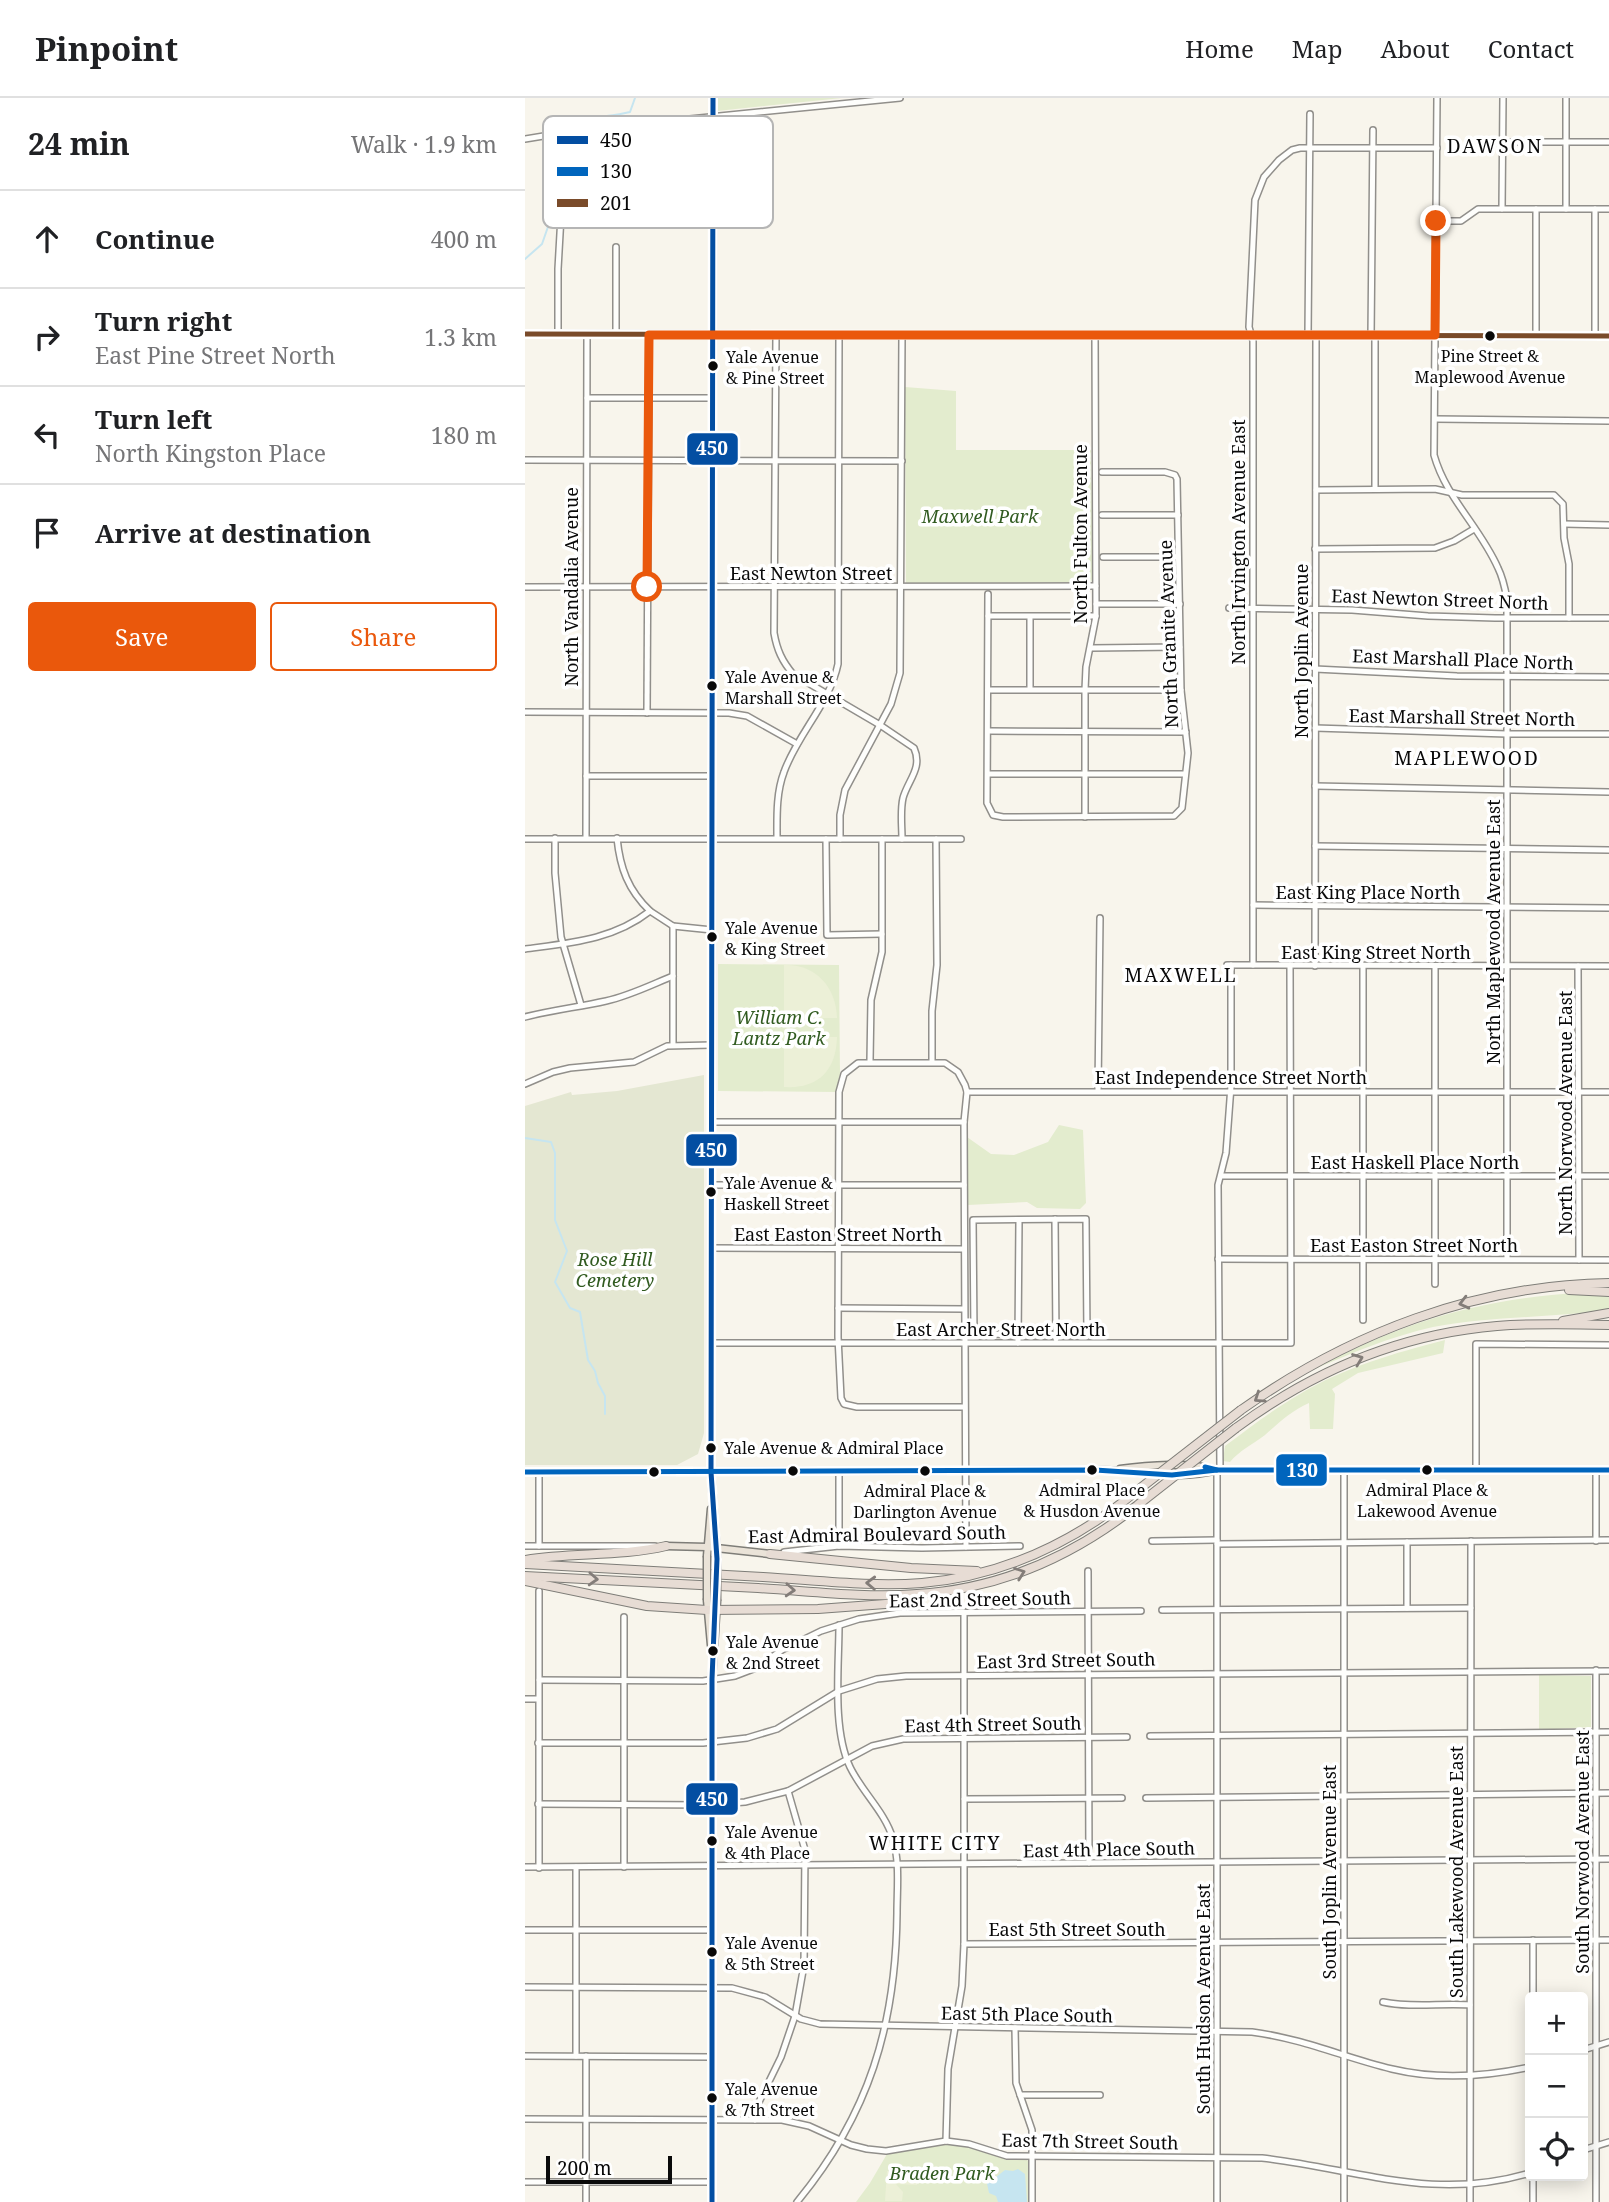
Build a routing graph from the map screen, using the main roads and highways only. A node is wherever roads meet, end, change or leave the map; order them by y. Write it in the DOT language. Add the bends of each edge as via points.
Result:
graph roads {
  1 [pos="713,98"];
  2 [pos="713,116"];
  3 [pos="713,228"];
  4 [pos="525,334"];
  5 [pos="713,335"];
  6 [pos="1609,336"];
  7 [pos="1609,1283"];
  8 [pos="1531,1289"];
  9 [pos="1609,1293"];
  10 [pos="1609,1312"];
  11 [pos="1550,1324"];
  12 [pos="1609,1325"];
  13 [pos="1609,1470"];
  14 [pos="525,1472"];
  15 [pos="711,1472"];
  16 [pos="712,1505"];
  17 [pos="666,1546"];
  18 [pos="707,1547"];
  19 [pos="716,1548"];
  20 [pos="770,1554"];
  21 [pos="525,1562"];
  22 [pos="987,1572"];
  23 [pos="525,1576"];
  24 [pos="525,1581"];
  25 [pos="954,1590"];
  26 [pos="713,1607"];
  27 [pos="712,2202"];
  1 -- 2 [label="main road"];
  3 -- 5 [label="main road"];
  4 -- 5 [label="main road"];
  5 -- 6 [label="main road"];
  5 -- 15 [label="main road"];
  7 -- 8 [label="highway"];
  8 -- 9 [label="highway"];
  8 -- 22 [label="highway, one-way, bridge" via="1455,1305 1358,1340 1241,1410 1111,1512 1062,1543"];
  10 -- 11 [label="highway"];
  11 -- 12 [label="highway"];
  25 -- 11 [label="highway, one-way, bridge" via="1011,1577 1097,1535 1236,1428 1297,1388 1350,1362 1383,1349 1464,1330"];
  13 -- 15 [label="main road"];
  14 -- 15 [label="main road"];
  15 -- 16 [label="main road"];
  16 -- 18 [label="main road"];
  16 -- 19 [label="main road"];
  17 -- 18 [label="main road, East Admiral Boulevard South"];
  17 -- 21 [label="highway"];
  18 -- 19 [label="main road, East Admiral Boulevard South"];
  18 -- 26 [label="main road, bridge" via="707,1600"];
  19 -- 20 [label="main road, East Admiral Boulevard South"];
  19 -- 26 [label="main road, bridge"];
  20 -- 22 [label="highway"];
  22 -- 21 [label="highway, one-way" via="897,1583"];
  23 -- 25 [label="highway, one-way" via="873,1594"];
  24 -- 26 [label="highway" via="647,1606"];
  25 -- 26 [label="highway" via="899,1603 797,1610"];
  26 -- 27 [label="main road"];
}
